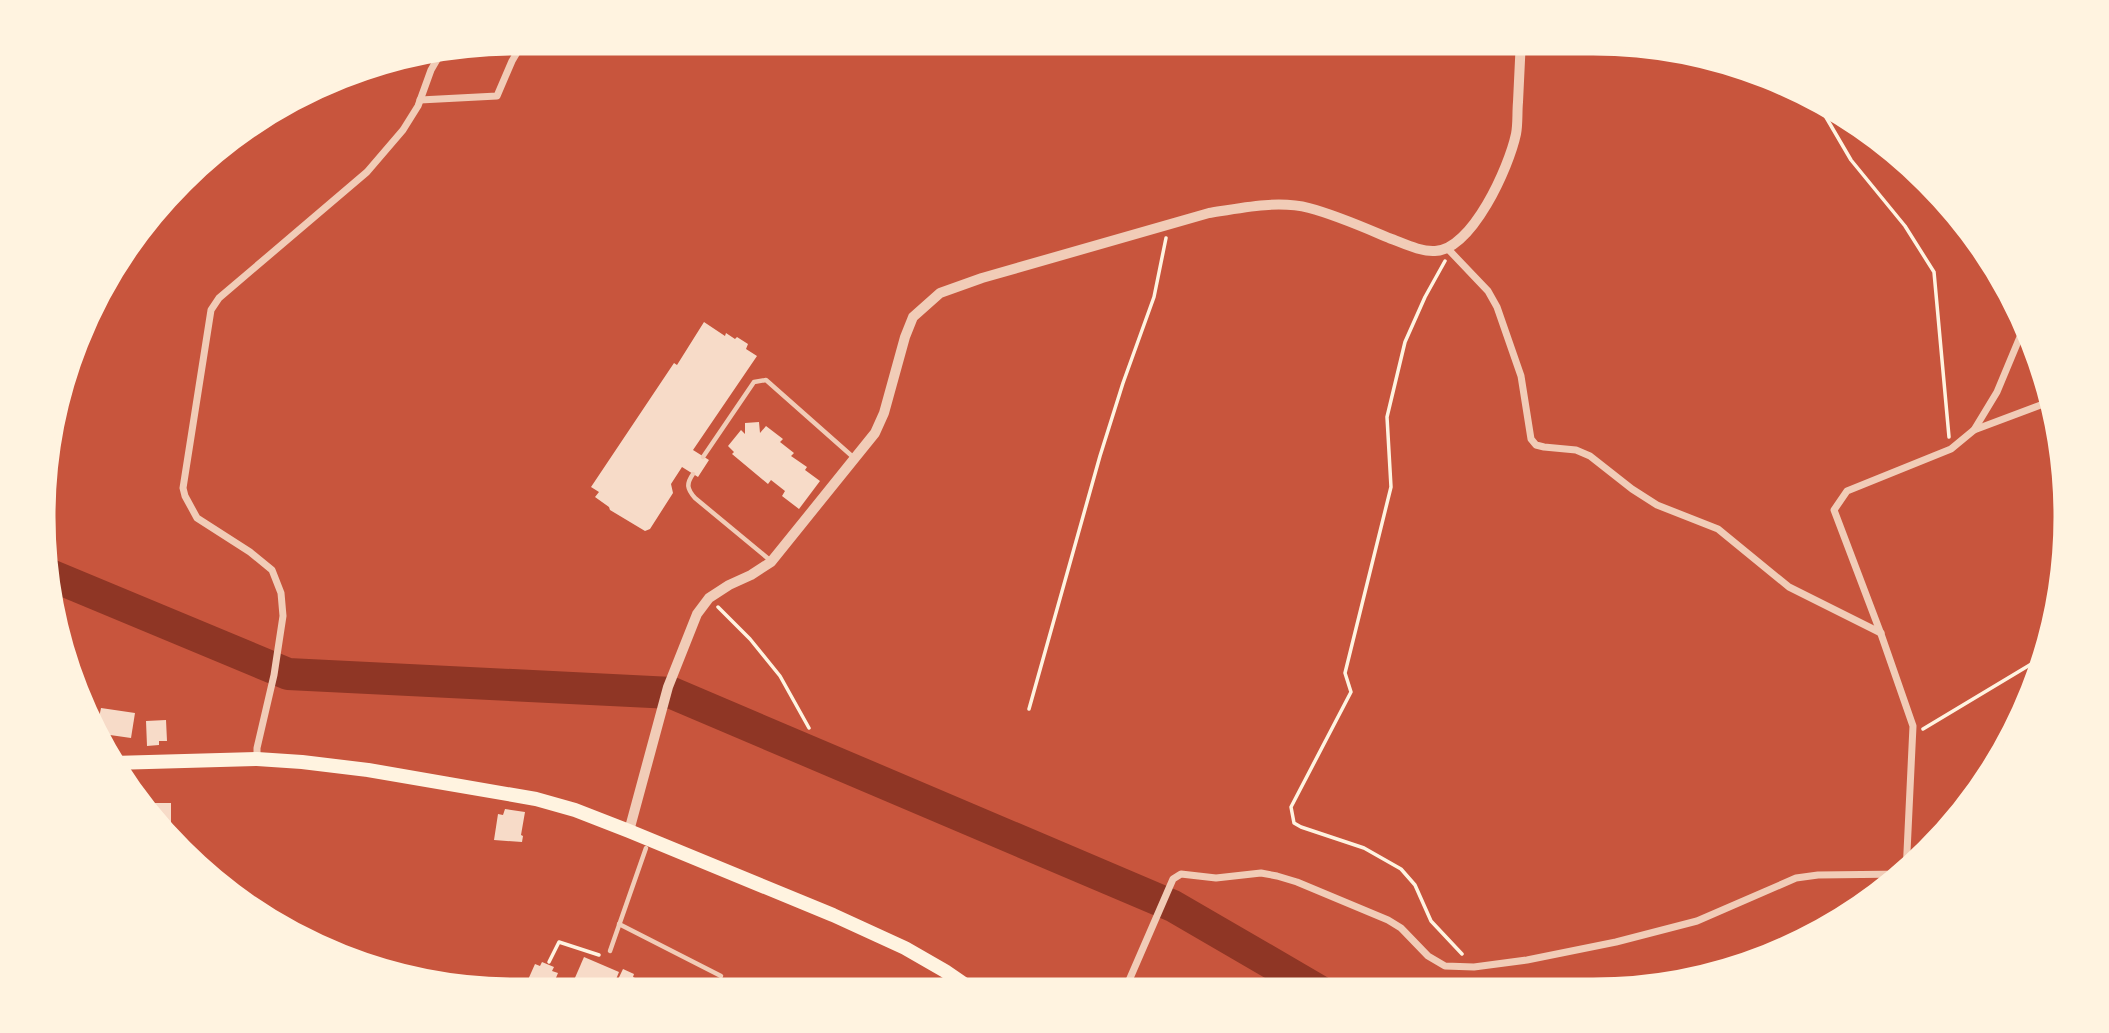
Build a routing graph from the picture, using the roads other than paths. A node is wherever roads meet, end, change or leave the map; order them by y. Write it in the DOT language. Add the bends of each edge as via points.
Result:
graph roads {
  1 [pos="518,51"];
  2 [pos="1520,51"];
  3 [pos="438,58"];
  4 [pos="420,100"];
  5 [pos="1448,249"];
  6 [pos="2021,334"];
  7 [pos="2044,404"];
  8 [pos="1974,430"];
  9 [pos="704,457"];
  10 [pos="855,459"];
  11 [pos="693,474"];
  12 [pos="771,562"];
  13 [pos="1881,634"];
  14 [pos="257,759"];
  15 [pos="121,763"];
  16 [pos="629,831"];
  17 [pos="646,848"];
  18 [pos="1907,861"];
  19 [pos="1892,873"];
  20 [pos="619,924"];
  21 [pos="609,954"];
  22 [pos="721,976"];
  23 [pos="961,982"];
  24 [pos="1128,982"];
  1 -- 4 [label="street" via="497,96"];
  2 -- 5 [label="street" via="1516,133 1505,165 1477,220 1462,240"];
  3 -- 4 [label="street"];
  4 -- 14 [label="street" via="403,130 367,172 219,298 211,310 183,488 197,518 272,570 281,593 283,616"];
  5 -- 10 [label="street" via="1413,247 1308,208 1278,206 1209,213 982,278 940,293 913,317 884,413"];
  5 -- 13 [label="street" via="1497,307 1521,376 1531,439 1536,445 1590,456 1657,505 1718,529 1789,587"];
  6 -- 8 [label="street" via="1997,392"];
  7 -- 8 [label="street"];
  8 -- 13 [label="street" via="1951,449 1847,491 1834,510"];
  9 -- 10 [label="lane" via="760,379"];
  10 -- 12 [label="street"];
  11 -- 12 [label="lane" via="687,487 695,498"];
  12 -- 16 [label="street" via="709,598 697,614 668,687"];
  13 -- 18 [label="street" via="1913,726"];
  14 -- 15 [label="main road"];
  14 -- 16 [label="main road" via="368,770 536,799"];
  16 -- 23 [label="main road" via="833,915 905,948"];
  17 -- 20 [label="lane"];
  19 -- 24 [label="street" via="1796,878 1684,924 1591,947 1474,967 1445,966 1388,920 1297,882 1261,873 1216,878 1181,874 1173,879"];
  20 -- 21 [label="lane"];
  20 -- 22 [label="lane"];
}
